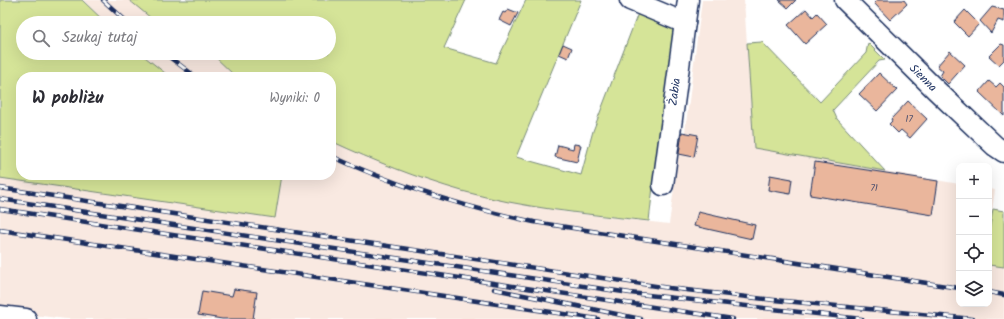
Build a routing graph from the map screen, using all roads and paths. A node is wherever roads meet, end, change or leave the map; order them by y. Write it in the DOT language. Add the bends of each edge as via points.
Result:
graph roads {
  1 [pos="630,0"];
  2 [pos="688,0"];
  3 [pos="845,0"];
  4 [pos="685,22"];
  5 [pos="1004,152"];
  6 [pos="663,185"];
  7 [pos="0,316"];
  8 [pos="26,319"];
  1 -- 4 [label="street"];
  2 -- 4 [label="street, Żabia"];
  3 -- 5 [label="street, Sienna" via="936,90"];
  4 -- 6 [label="street, Żabia"];
  7 -- 8 [label="street"];
}
